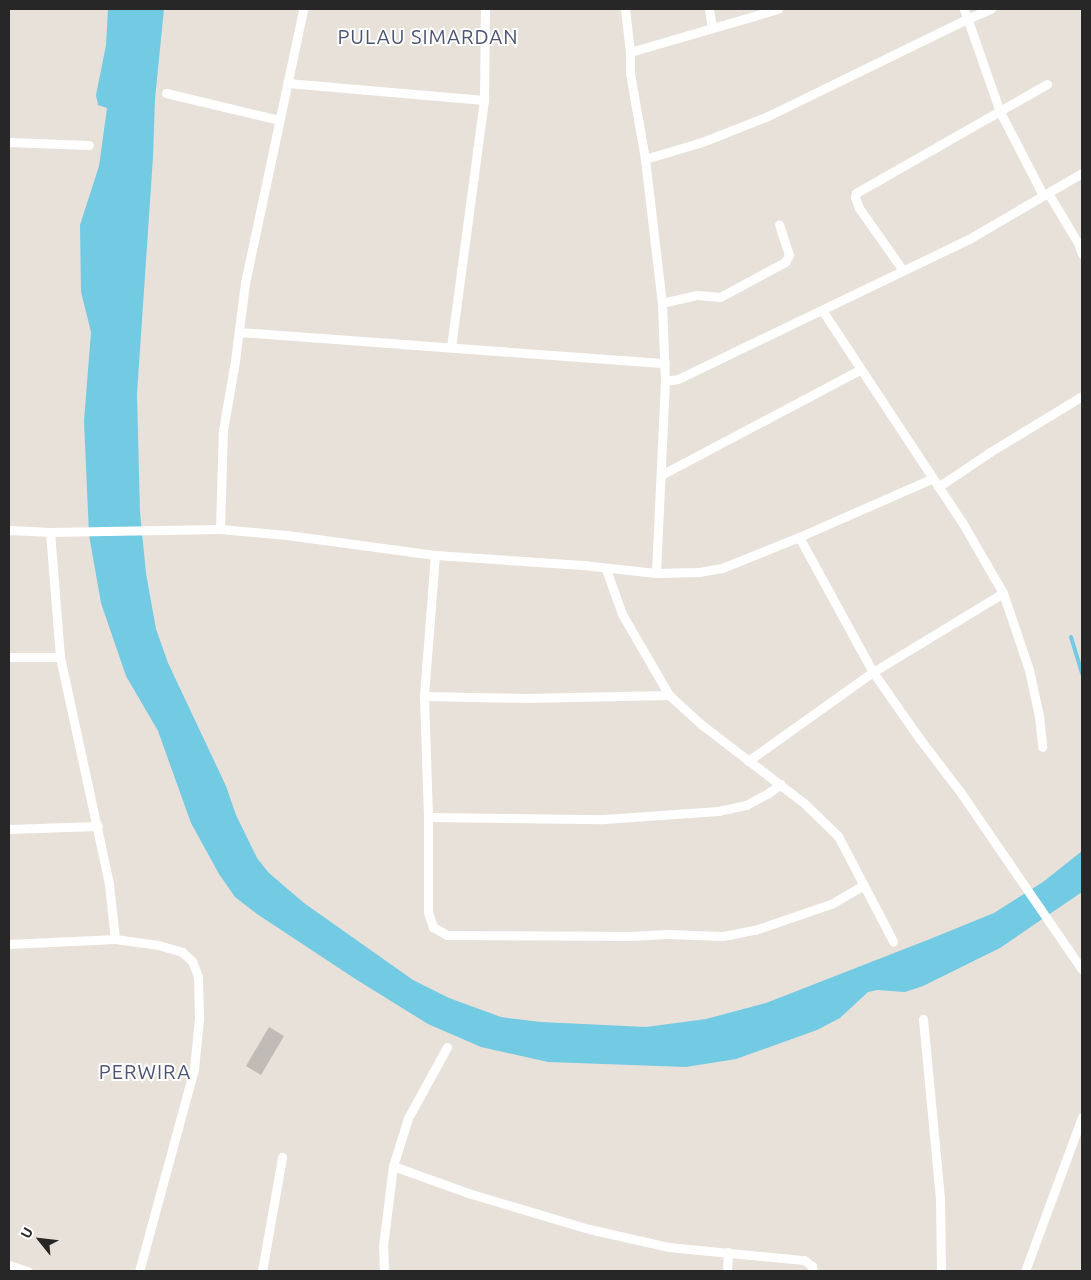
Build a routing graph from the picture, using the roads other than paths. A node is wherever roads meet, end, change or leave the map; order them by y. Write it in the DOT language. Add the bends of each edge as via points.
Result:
graph roads {
  1 [pos="303,9"];
  2 [pos="486,9"];
  3 [pos="625,9"];
  4 [pos="709,9"];
  5 [pos="778,9"];
  6 [pos="964,9"];
  7 [pos="991,9"];
  8 [pos="966,18"];
  9 [pos="712,28"];
  10 [pos="630,52"];
  11 [pos="287,82"];
  12 [pos="1047,84"];
  13 [pos="166,93"];
  14 [pos="484,100"];
  15 [pos="1000,112"];
  16 [pos="279,120"];
  17 [pos="9,142"];
  18 [pos="89,145"];
  19 [pos="645,159"];
  20 [pos="1082,172"];
  21 [pos="1046,194"];
  22 [pos="779,224"];
  23 [pos="1082,254"];
  24 [pos="902,269"];
  25 [pos="662,304"];
  26 [pos="822,310"];
  27 [pos="239,332"];
  28 [pos="451,347"];
  29 [pos="665,363"];
  30 [pos="859,370"];
  31 [pos="666,381"];
  32 [pos="1082,396"];
  33 [pos="661,475"];
  34 [pos="931,479"];
  35 [pos="938,487"];
  36 [pos="220,529"];
  37 [pos="9,530"];
  38 [pos="50,532"];
  39 [pos="799,537"];
  40 [pos="435,555"];
  41 [pos="606,569"];
  42 [pos="656,573"];
  43 [pos="1003,593"];
  44 [pos="9,657"];
  45 [pos="60,657"];
  46 [pos="873,672"];
  47 [pos="669,695"];
  48 [pos="424,696"];
  49 [pos="1042,747"];
  50 [pos="748,761"];
  51 [pos="781,784"];
  52 [pos="428,817"];
  53 [pos="98,826"];
  54 [pos="9,829"];
  55 [pos="864,885"];
  56 [pos="115,939"];
  57 [pos="893,940"];
  58 [pos="9,944"];
  59 [pos="1082,970"];
  60 [pos="923,1019"];
  61 [pos="447,1047"];
  62 [pos="1082,1117"];
  63 [pos="282,1157"];
  64 [pos="394,1166"];
  65 [pos="728,1252"];
  66 [pos="9,1265"];
  67 [pos="28,1271"];
  68 [pos="139,1271"];
  69 [pos="262,1271"];
  70 [pos="384,1271"];
  71 [pos="727,1271"];
  72 [pos="813,1271"];
  73 [pos="941,1271"];
  74 [pos="1025,1271"];
  1 -- 11 [label="street"];
  2 -- 14 [label="street"];
  3 -- 10 [label="street"];
  4 -- 9 [label="street"];
  5 -- 9 [label="street"];
  6 -- 8 [label="street"];
  7 -- 8 [label="street"];
  8 -- 15 [label="street"];
  8 -- 19 [label="street" via="768,116 702,142"];
  9 -- 10 [label="street"];
  10 -- 19 [label="street" via="630,73"];
  11 -- 14 [label="street"];
  11 -- 16 [label="street"];
  12 -- 15 [label="street"];
  13 -- 16 [label="street"];
  14 -- 28 [label="street"];
  15 -- 21 [label="street"];
  15 -- 24 [label="street" via="856,193 859,208"];
  16 -- 27 [label="street" via="245,284"];
  17 -- 18 [label="street"];
  19 -- 25 [label="street"];
  20 -- 21 [label="street"];
  21 -- 23 [label="street"];
  21 -- 24 [label="street" via="969,239"];
  22 -- 25 [label="street" via="789,255 785,262 720,297 697,295"];
  24 -- 26 [label="street"];
  25 -- 29 [label="street"];
  26 -- 30 [label="street"];
  26 -- 31 [label="street"];
  27 -- 28 [label="street"];
  27 -- 36 [label="street" via="223,430"];
  28 -- 29 [label="street"];
  29 -- 31 [label="street"];
  30 -- 33 [label="street"];
  30 -- 34 [label="street"];
  31 -- 33 [label="street"];
  32 -- 35 [label="street"];
  33 -- 42 [label="street"];
  34 -- 35 [label="street"];
  34 -- 39 [label="street"];
  35 -- 43 [label="street"];
  36 -- 38 [label="street"];
  36 -- 40 [label="street"];
  37 -- 38 [label="street"];
  38 -- 45 [label="street"];
  39 -- 42 [label="street" via="722,568"];
  39 -- 46 [label="street"];
  40 -- 41 [label="street"];
  40 -- 48 [label="street"];
  41 -- 42 [label="street"];
  41 -- 47 [label="street" via="622,614"];
  43 -- 46 [label="street"];
  43 -- 49 [label="street" via="1029,670"];
  44 -- 45 [label="street"];
  45 -- 53 [label="street"];
  46 -- 50 [label="street"];
  46 -- 59 [label="street" via="962,792"];
  47 -- 48 [label="street"];
  47 -- 50 [label="street"];
  48 -- 52 [label="street"];
  50 -- 51 [label="street"];
  51 -- 52 [label="street" via="746,805 718,811 604,819"];
  51 -- 55 [label="street" via="838,836"];
  52 -- 55 [label="street" via="428,912 433,927 447,935 723,936 755,930 831,904"];
  53 -- 54 [label="street"];
  53 -- 56 [label="street"];
  55 -- 57 [label="street"];
  56 -- 58 [label="street"];
  56 -- 68 [label="street" via="182,952 192,961 198,977 199,1018 194,1069"];
  60 -- 73 [label="street" via="940,1198"];
  61 -- 64 [label="street" via="408,1118"];
  62 -- 74 [label="street"];
  63 -- 69 [label="street"];
  64 -- 65 [label="street" via="468,1193 589,1229 668,1247"];
  64 -- 70 [label="street" via="383,1246"];
  65 -- 71 [label="street"];
  65 -- 72 [label="street" via="804,1260"];
  66 -- 67 [label="street"];
}
